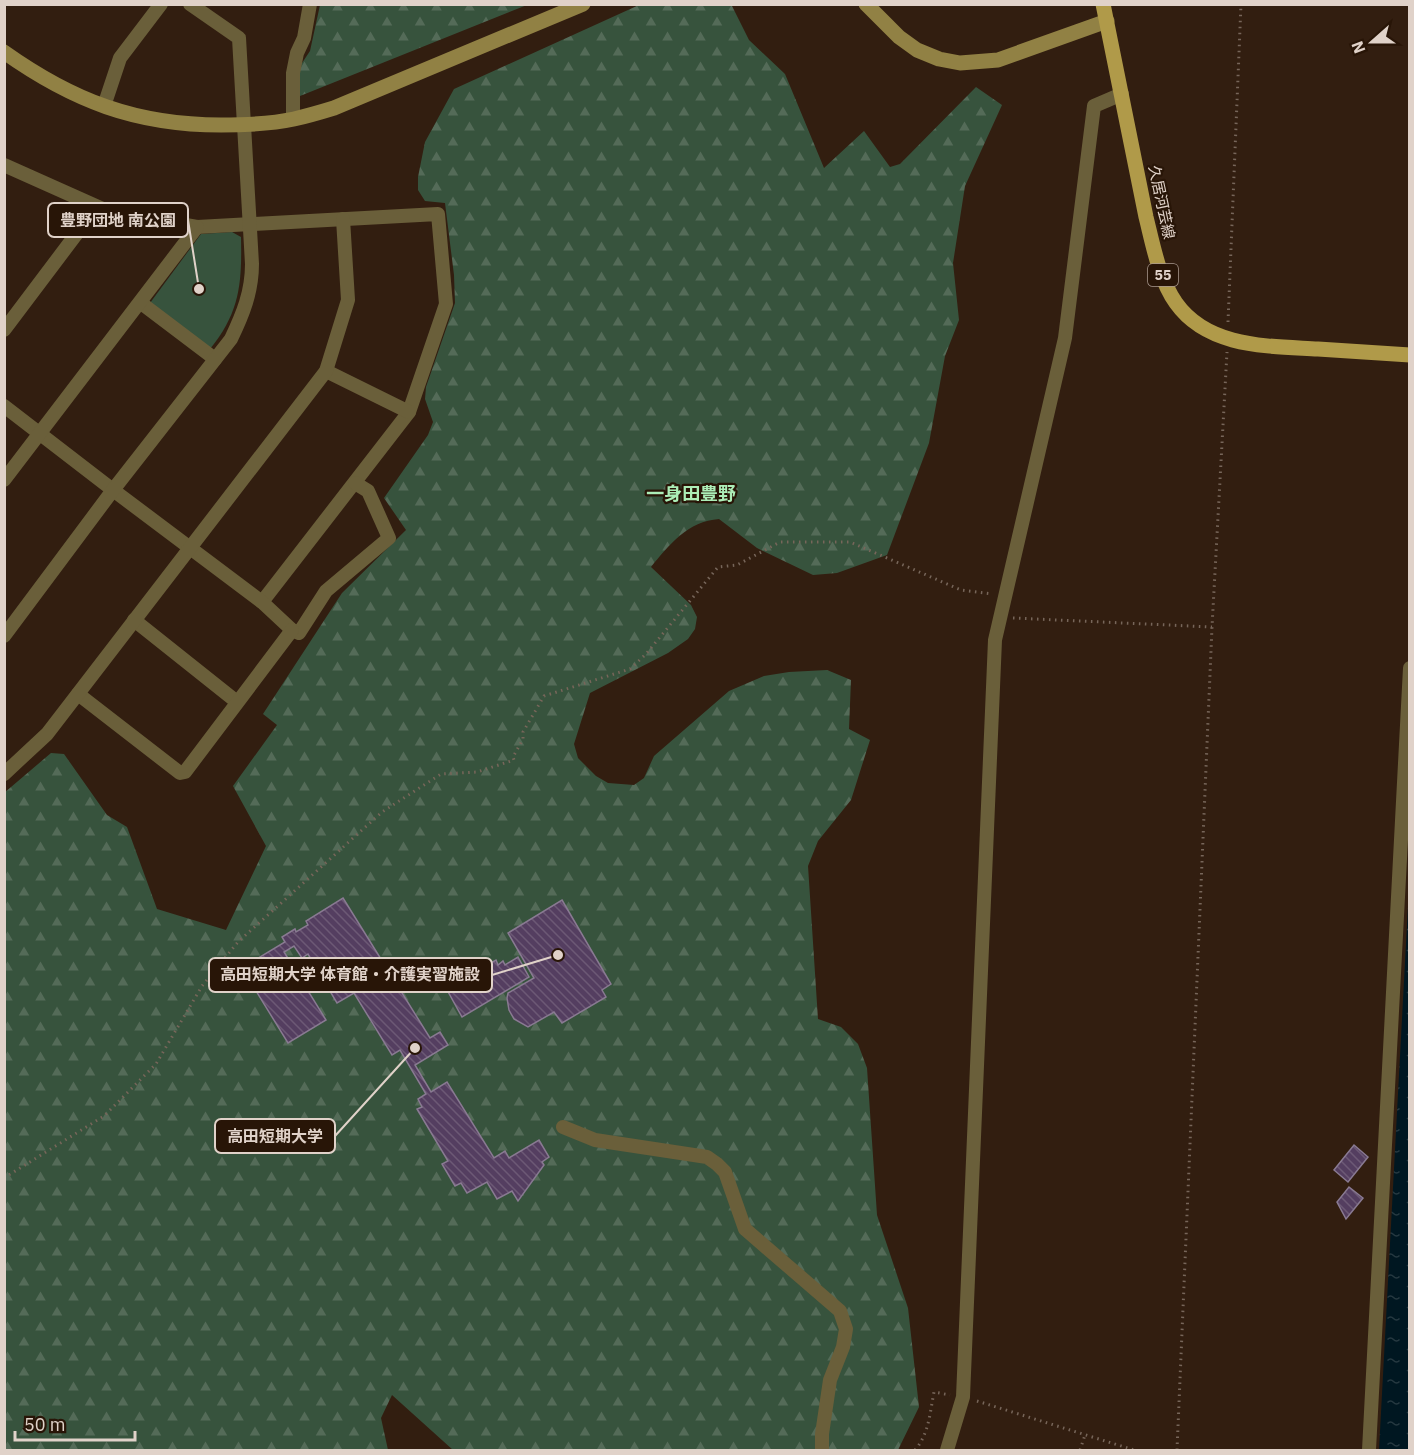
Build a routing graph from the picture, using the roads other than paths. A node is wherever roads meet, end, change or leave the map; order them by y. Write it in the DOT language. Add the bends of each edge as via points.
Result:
graph roads {
  1 [pos="161,4"];
  2 [pos="190,4"];
  3 [pos="310,4"];
  4 [pos="583,4"];
  5 [pos="866,4"];
  6 [pos="1103,4"];
  7 [pos="1107,21"];
  8 [pos="4,52"];
  9 [pos="1122,94"];
  10 [pos="104,106"];
  11 [pos="292,119"];
  12 [pos="243,124"];
  13 [pos="7,170"];
  14 [pos="96,208"];
  15 [pos="343,219"];
  16 [pos="249,223"];
  17 [pos="197,227"];
  18 [pos="141,303"];
  19 [pos="4,330"];
  20 [pos="1410,355"];
  21 [pos="215,359"];
  22 [pos="326,371"];
  23 [pos="4,405"];
  24 [pos="409,412"];
  25 [pos="40,433"];
  26 [pos="4,480"];
  27 [pos="355,483"];
  28 [pos="113,490"];
  29 [pos="189,548"];
  30 [pos="262,602"];
  31 [pos="134,620"];
  32 [pos="292,630"];
  33 [pos="4,636"];
  34 [pos="1410,668"];
  35 [pos="78,694"];
  36 [pos="237,702"];
  37 [pos="4,774"];
  38 [pos="563,1127"];
  39 [pos="822,1450"];
  40 [pos="947,1450"];
  41 [pos="1369,1450"];
  1 -- 10 [label="street" via="120,58"];
  2 -- 12 [label="street" via="239,38"];
  3 -- 11 [label="street" via="293,73"];
  4 -- 11 [label="street" via="334,108"];
  5 -- 7 [label="street" via="917,50 960,63 998,60"];
  6 -- 7 [label="main road, 久居河芸線 / 55"];
  7 -- 9 [label="main road, 久居河芸線 / 55"];
  8 -- 10 [label="street" via="55,85"];
  9 -- 20 [label="main road, 久居河芸線 / 55" via="1146,217 1164,279 1188,318 1227,339 1258,346"];
  9 -- 40 [label="street" via="1094,106 1065,338 994,652 963,1397"];
  10 -- 12 [label="street" via="166,122"];
  11 -- 12 [label="street"];
  12 -- 16 [label="street"];
  13 -- 14 [label="street"];
  14 -- 17 [label="street"];
  14 -- 19 [label="street"];
  15 -- 16 [label="street"];
  15 -- 22 [label="street" via="348,300"];
  15 -- 24 [label="street" via="438,214 446,304"];
  16 -- 17 [label="street"];
  16 -- 21 [label="street" via="252,276 248,297 231,339"];
  17 -- 18 [label="street"];
  18 -- 21 [label="street"];
  18 -- 25 [label="street"];
  21 -- 28 [label="street"];
  22 -- 24 [label="street"];
  22 -- 29 [label="street"];
  23 -- 25 [label="street"];
  24 -- 27 [label="street"];
  25 -- 26 [label="street"];
  25 -- 28 [label="street"];
  27 -- 30 [label="street"];
  27 -- 32 [label="street" via="368,491 389,538 326,591 299,633"];
  28 -- 29 [label="street"];
  28 -- 33 [label="street"];
  29 -- 30 [label="street"];
  29 -- 31 [label="street"];
  30 -- 32 [label="street"];
  31 -- 35 [label="street"];
  31 -- 36 [label="street"];
  32 -- 36 [label="street"];
  34 -- 41 [label="street"];
  35 -- 36 [label="street" via="180,773"];
  35 -- 37 [label="street" via="47,734"];
  38 -- 39 [label="street" via="595,1140 712,1160 725,1172 745,1229 840,1311 846,1329 830,1380"];
}
